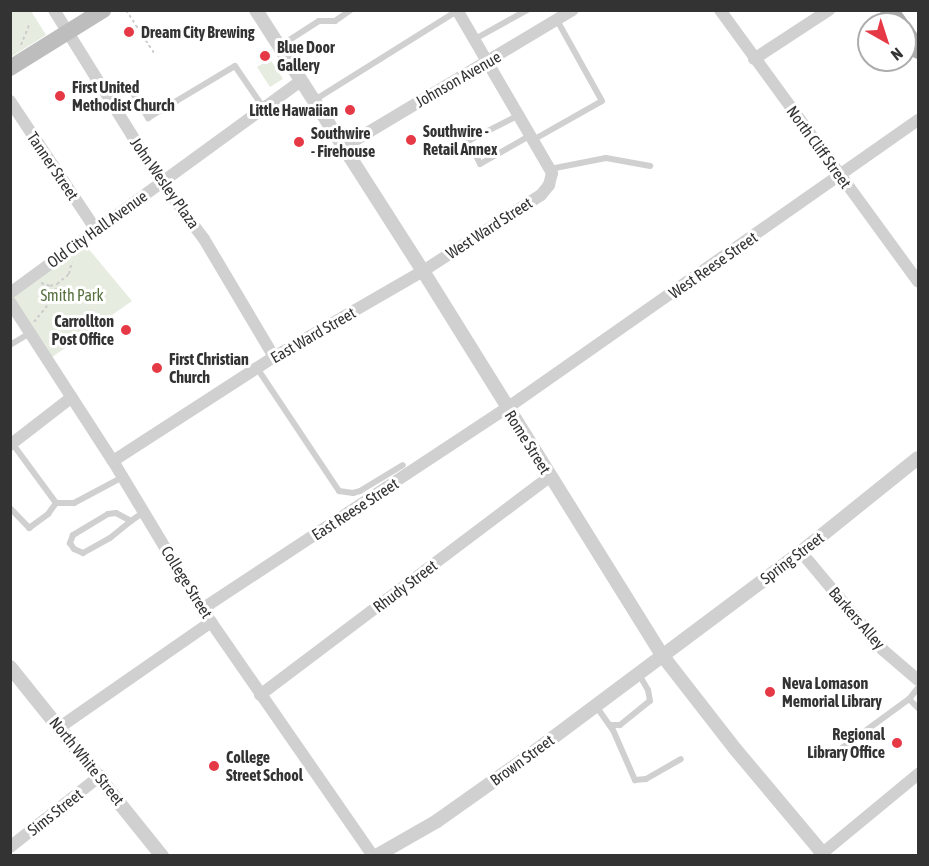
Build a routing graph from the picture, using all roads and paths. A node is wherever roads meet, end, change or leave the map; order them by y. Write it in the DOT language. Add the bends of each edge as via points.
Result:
graph roads {
  1 [pos="54,10"];
  2 [pos="103,10"];
  3 [pos="126,10"];
  4 [pos="256,10"];
  5 [pos="351,10"];
  6 [pos="527,10"];
  7 [pos="573,10"];
  8 [pos="720,10"];
  9 [pos="829,10"];
  10 [pos="457,11"];
  11 [pos="557,20"];
  12 [pos="29,25"];
  13 [pos="68,33"];
  14 [pos="475,39"];
  15 [pos="279,46"];
  16 [pos="19,48"];
  17 [pos="154,53"];
  18 [pos="754,59"];
  19 [pos="488,61"];
  20 [pos="10,68"];
  21 [pos="301,81"];
  22 [pos="106,94"];
  23 [pos="10,101"];
  24 [pos="313,101"];
  25 [pos="263,107"];
  26 [pos="520,116"];
  27 [pos="918,120"];
  28 [pos="532,137"];
  29 [pos="342,148"];
  30 [pos="650,166"];
  31 [pos="550,170"];
  32 [pos="840,176"];
  33 [pos="161,182"];
  34 [pos="96,230"];
  35 [pos="68,251"];
  36 [pos="423,271"];
  37 [pos="33,277"];
  38 [pos="918,282"];
  39 [pos="57,284"];
  40 [pos="10,293"];
  41 [pos="12,306"];
  42 [pos="29,330"];
  43 [pos="10,345"];
  44 [pos="274,357"];
  45 [pos="257,368"];
  46 [pos="72,396"];
  47 [pos="507,408"];
  48 [pos="11,444"];
  49 [pos="918,458"];
  50 [pos="113,461"];
  51 [pos="403,465"];
  52 [pos="123,477"];
  53 [pos="549,477"];
  54 [pos="56,503"];
  55 [pos="10,508"];
  56 [pos="144,512"];
  57 [pos="132,521"];
  58 [pos="801,552"];
  59 [pos="202,609"];
  60 [pos="211,622"];
  61 [pos="662,655"];
  62 [pos="11,670"];
  63 [pos="638,673"];
  64 [pos="918,680"];
  65 [pos="918,688"];
  66 [pos="260,695"];
  67 [pos="909,699"];
  68 [pos="596,705"];
  69 [pos="918,708"];
  70 [pos="610,725"];
  71 [pos="60,726"];
  72 [pos="842,748"];
  73 [pos="681,759"];
  74 [pos="918,774"];
  75 [pos="100,776"];
  76 [pos="10,847"];
  77 [pos="822,854"];
  78 [pos="162,855"];
  79 [pos="375,855"];
  1 -- 13 [label="street, John Wesley Plaza"];
  2 -- 13 [label="main road"];
  3 -- 17 [label="path"];
  4 -- 15 [label="street, Rome Street"];
  5 -- 15 [label="lane" via="335,21 319,21"];
  6 -- 14 [label="lane"];
  7 -- 11 [label="street, Johnson Avenue"];
  8 -- 18 [label="street, North Cliff Street"];
  9 -- 18 [label="street"];
  10 -- 14 [label="street"];
  10 -- 24 [label="lane"];
  11 -- 19 [label="street, Johnson Avenue"];
  11 -- 28 [label="lane" via="603,101"];
  12 -- 16 [label="path"];
  13 -- 20 [label="main road"];
  13 -- 22 [label="street, John Wesley Plaza"];
  14 -- 19 [label="street"];
  15 -- 21 [label="street, Rome Street"];
  18 -- 32 [label="street, North Cliff Street"];
  19 -- 26 [label="street"];
  19 -- 29 [label="street, Johnson Avenue"];
  21 -- 24 [label="street, Rome Street"];
  21 -- 25 [label="street, Old City Hall Avenue"];
  22 -- 25 [label="lane" via="132,92 148,118 235,66"];
  22 -- 33 [label="street, John Wesley Plaza"];
  23 -- 34 [label="street, Tanner Street"];
  24 -- 29 [label="street, Rome Street"];
  25 -- 33 [label="street, Old City Hall Avenue"];
  26 -- 28 [label="street"];
  26 -- 28 [label="lane" via="468,141 480,164"];
  27 -- 32 [label="street, West Reese Street"];
  28 -- 31 [label="street"];
  29 -- 36 [label="street, Rome Street"];
  30 -- 31 [label="lane" via="606,158"];
  31 -- 36 [label="street, West Ward Street" via="549,185 541,195"];
  32 -- 38 [label="street, North Cliff Street"];
  32 -- 47 [label="street, West Reese Street"];
  33 -- 34 [label="street, Old City Hall Avenue"];
  33 -- 44 [label="street, John Wesley Plaza" via="204,239"];
  34 -- 35 [label="street, Old City Hall Avenue"];
  35 -- 37 [label="street, Old City Hall Avenue"];
  35 -- 39 [label="path" via="72,268"];
  36 -- 44 [label="street, East Ward Street"];
  36 -- 47 [label="street, Rome Street"];
  37 -- 39 [label="path" via="43,284"];
  37 -- 40 [label="street, Old City Hall Avenue"];
  39 -- 42 [label="path" via="50,304"];
  41 -- 42 [label="street, College Street"];
  42 -- 43 [label="lane"];
  42 -- 46 [label="street, College Street"];
  44 -- 45 [label="street, East Ward Street"];
  45 -- 50 [label="street, East Ward Street"];
  45 -- 51 [label="lane" via="339,492 360,491"];
  46 -- 48 [label="street"];
  46 -- 50 [label="street, College Street"];
  47 -- 53 [label="street, Rome Street"];
  47 -- 59 [label="street, East Reese Street"];
  48 -- 54 [label="lane"];
  49 -- 58 [label="street, Spring Street"];
  50 -- 52 [label="street, College Street"];
  52 -- 54 [label="lane" via="74,503"];
  52 -- 56 [label="street, College Street"];
  53 -- 61 [label="street, Rome Street"];
  53 -- 66 [label="street, Rhudy Street"];
  54 -- 55 [label="lane" via="28,528"];
  56 -- 57 [label="lane"];
  56 -- 59 [label="street, College Street"];
  57 -- 57 [label="lane" via="116,513 108,514 73,535 70,543 83,553"];
  58 -- 61 [label="street, Spring Street"];
  58 -- 64 [label="street, Barkers Alley" via="883,650"];
  59 -- 60 [label="street, College Street"];
  60 -- 66 [label="street, College Street"];
  60 -- 71 [label="street"];
  61 -- 63 [label="street, Brown Street"];
  61 -- 77 [label="street, Rome Street"];
  62 -- 71 [label="street, North White Street"];
  63 -- 68 [label="street, Brown Street"];
  63 -- 70 [label="lane" via="650,701 620,725"];
  65 -- 67 [label="lane"];
  66 -- 79 [label="street, College Street"];
  67 -- 69 [label="lane"];
  67 -- 72 [label="lane"];
  68 -- 70 [label="lane"];
  68 -- 79 [label="street, Brown Street" via="437,821"];
  70 -- 73 [label="lane" via="635,780 646,779"];
  71 -- 75 [label="street, North White Street"];
  74 -- 77 [label="street"];
  75 -- 76 [label="street, Sims Street"];
  75 -- 78 [label="street, North White Street"];
}
